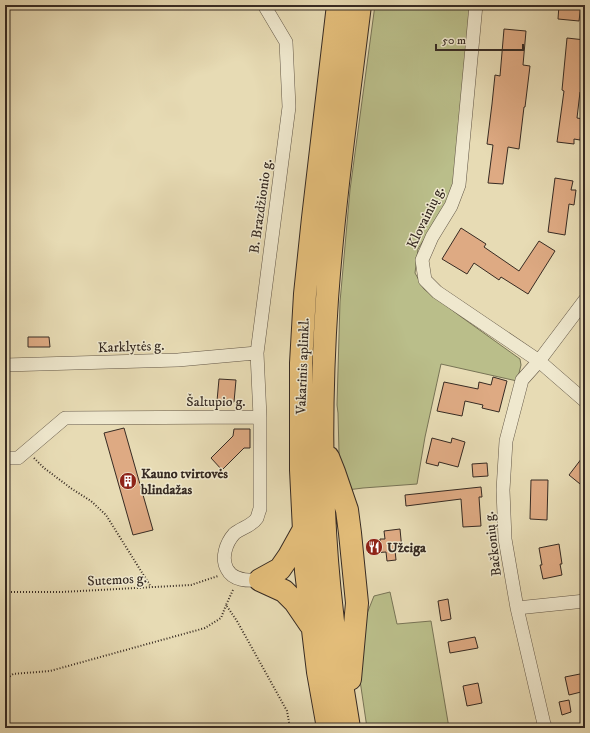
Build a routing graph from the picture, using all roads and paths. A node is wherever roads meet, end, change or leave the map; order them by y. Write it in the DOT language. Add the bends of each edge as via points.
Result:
graph roads {
  1 [pos="264,5"];
  2 [pos="338,5"];
  3 [pos="360,5"];
  4 [pos="476,5"];
  5 [pos="585,300"];
  6 [pos="257,353"];
  7 [pos="539,361"];
  8 [pos="5,365"];
  9 [pos="585,401"];
  10 [pos="260,417"];
  11 [pos="26,450"];
  12 [pos="5,458"];
  13 [pos="304,529"];
  14 [pos="233,575"];
  15 [pos="260,580"];
  16 [pos="151,587"];
  17 [pos="5,592"];
  18 [pos="585,601"];
  19 [pos="226,605"];
  20 [pos="517,608"];
  21 [pos="312,627"];
  22 [pos="5,680"];
  23 [pos="348,721"];
  24 [pos="290,728"];
  25 [pos="328,728"];
  26 [pos="546,728"];
  1 -- 6 [label="street, B. Brazdžionio g." via="286,42 289,107"];
  2 -- 13 [label="highway, Vakarinis aplinkl." via="305,294 301,409"];
  3 -- 23 [label="highway, Vakarinis aplinkl." via="331,252 322,445 347,510 357,603"];
  4 -- 7 [label="street, Klovainių g." via="459,185 451,206 432,237 422,260 425,280 437,292"];
  5 -- 7 [label="street, Bačkonių g."];
  6 -- 8 [label="street, Karklytės g." via="178,360"];
  6 -- 10 [label="street, B. Brazdžionio g."];
  7 -- 9 [label="street, Klovainių g."];
  7 -- 20 [label="street, Bačkonių g." via="522,380 506,441 502,490 504,539"];
  10 -- 11 [label="street, Šaltupio g." via="65,418"];
  10 -- 14 [label="street, Šaltupio g." via="260,509 257,518 228,542 225,564"];
  11 -- 12 [label="street, Šaltupio g." via="18,458"];
  11 -- 16 [label="path" via="44,468 91,501 106,515"];
  13 -- 15 [label="highway" via="280,569"];
  13 -- 21 [label="highway, Vakarinis aplinkl."];
  14 -- 15 [label="street" via="248,581"];
  14 -- 16 [label="path, Sutemos g." via="191,585"];
  14 -- 19 [label="path"];
  15 -- 21 [label="highway" via="284,591"];
  16 -- 17 [label="path, Sutemos g."];
  18 -- 20 [label="street"];
  19 -- 22 [label="path" via="221,618 205,628 50,671 13,674"];
  19 -- 24 [label="path" via="288,711"];
  20 -- 26 [label="street, Bačkonių g."];
  21 -- 25 [label="highway, Vakarinis aplinkl."];
}
